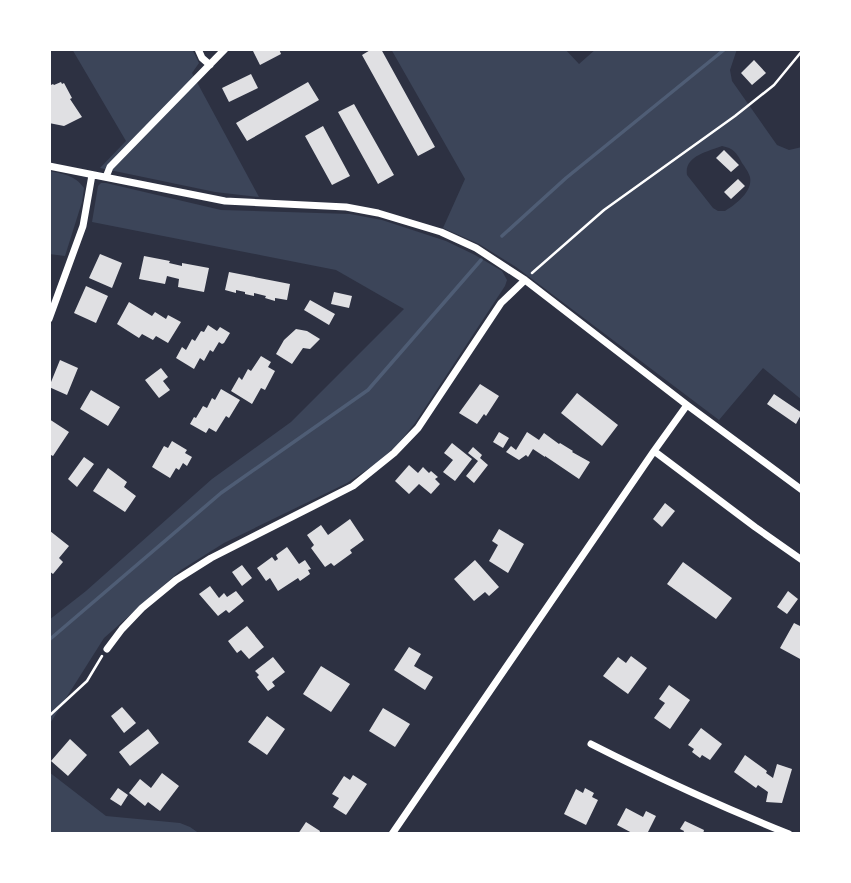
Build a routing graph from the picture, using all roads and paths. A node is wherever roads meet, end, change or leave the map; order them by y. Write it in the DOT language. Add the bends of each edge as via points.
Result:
graph roads {
  1 [pos="198,49"];
  2 [pos="225,49"];
  3 [pos="802,51"];
  4 [pos="210,65"];
  5 [pos="49,166"];
  6 [pos="92,175"];
  7 [pos="106,177"];
  8 [pos="525,280"];
  9 [pos="49,319"];
  10 [pos="687,405"];
  11 [pos="654,451"];
  12 [pos="802,491"];
  13 [pos="802,559"];
  14 [pos="107,649"];
  15 [pos="49,716"];
  16 [pos="592,744"];
  17 [pos="392,834"];
  18 [pos="789,834"];
  1 -- 4 [label="street"];
  2 -- 4 [label="street"];
  3 -- 8 [label="path" via="774,85 604,210"];
  4 -- 7 [label="street" via="110,167"];
  5 -- 6 [label="street"];
  6 -- 7 [label="street"];
  6 -- 9 [label="street" via="83,226"];
  7 -- 8 [label="street" via="225,201 378,213 441,232"];
  8 -- 10 [label="street"];
  8 -- 14 [label="street" via="501,303 418,428 394,453 353,486 176,580 142,608"];
  10 -- 11 [label="street"];
  10 -- 12 [label="street"];
  11 -- 13 [label="street"];
  11 -- 17 [label="street"];
  14 -- 15 [label="path" via="87,681"];
  16 -- 18 [label="street" via="727,810"];
}
